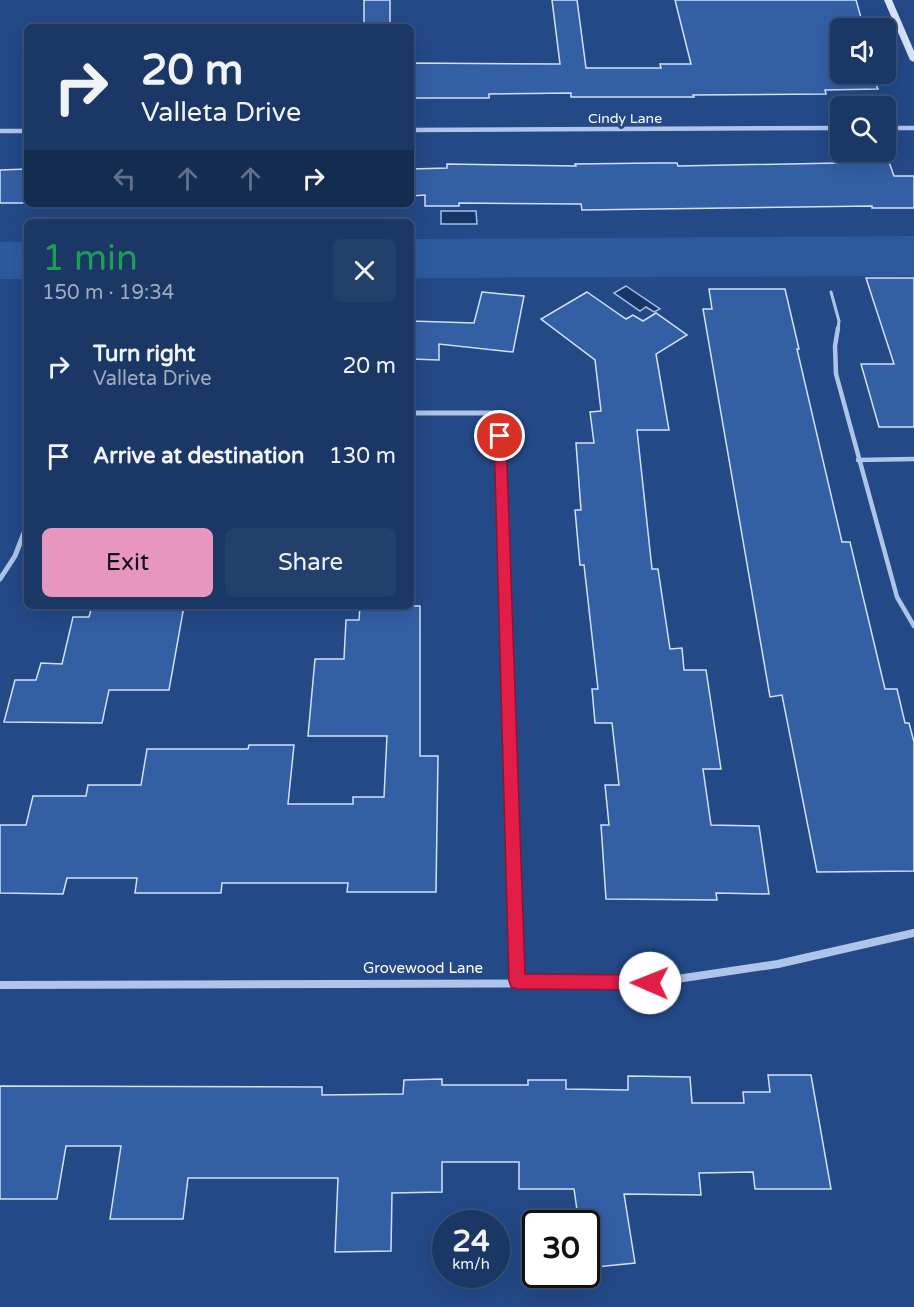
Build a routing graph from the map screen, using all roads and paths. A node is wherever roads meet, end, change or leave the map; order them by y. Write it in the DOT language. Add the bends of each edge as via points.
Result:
graph roads {
  1 [pos="888,0"];
  2 [pos="914,60"];
  3 [pos="830,128"];
  4 [pos="896,128"];
  5 [pos="914,128"];
  6 [pos="414,130"];
  7 [pos="0,131"];
  8 [pos="24,131"];
  9 [pos="831,292"];
  10 [pos="414,413"];
  11 [pos="914,459"];
  12 [pos="858,460"];
  13 [pos="24,533"];
  14 [pos="0,579"];
  15 [pos="914,626"];
  16 [pos="914,933"];
  17 [pos="517,981"];
  18 [pos="0,985"];
  1 -- 2 [label="main road"];
  3 -- 6 [label="street, Cindy Lane"];
  4 -- 5 [label="street"];
  7 -- 8 [label="street"];
  9 -- 12 [label="lane" via="839,321 836,374"];
  10 -- 17 [label="street" via="499,413"];
  11 -- 12 [label="lane"];
  12 -- 15 [label="lane" via="897,597"];
  13 -- 14 [label="street"];
  16 -- 17 [label="street, Grovewood Lane" via="778,964 650,983"];
  17 -- 18 [label="street, Grovewood Lane"];
}
